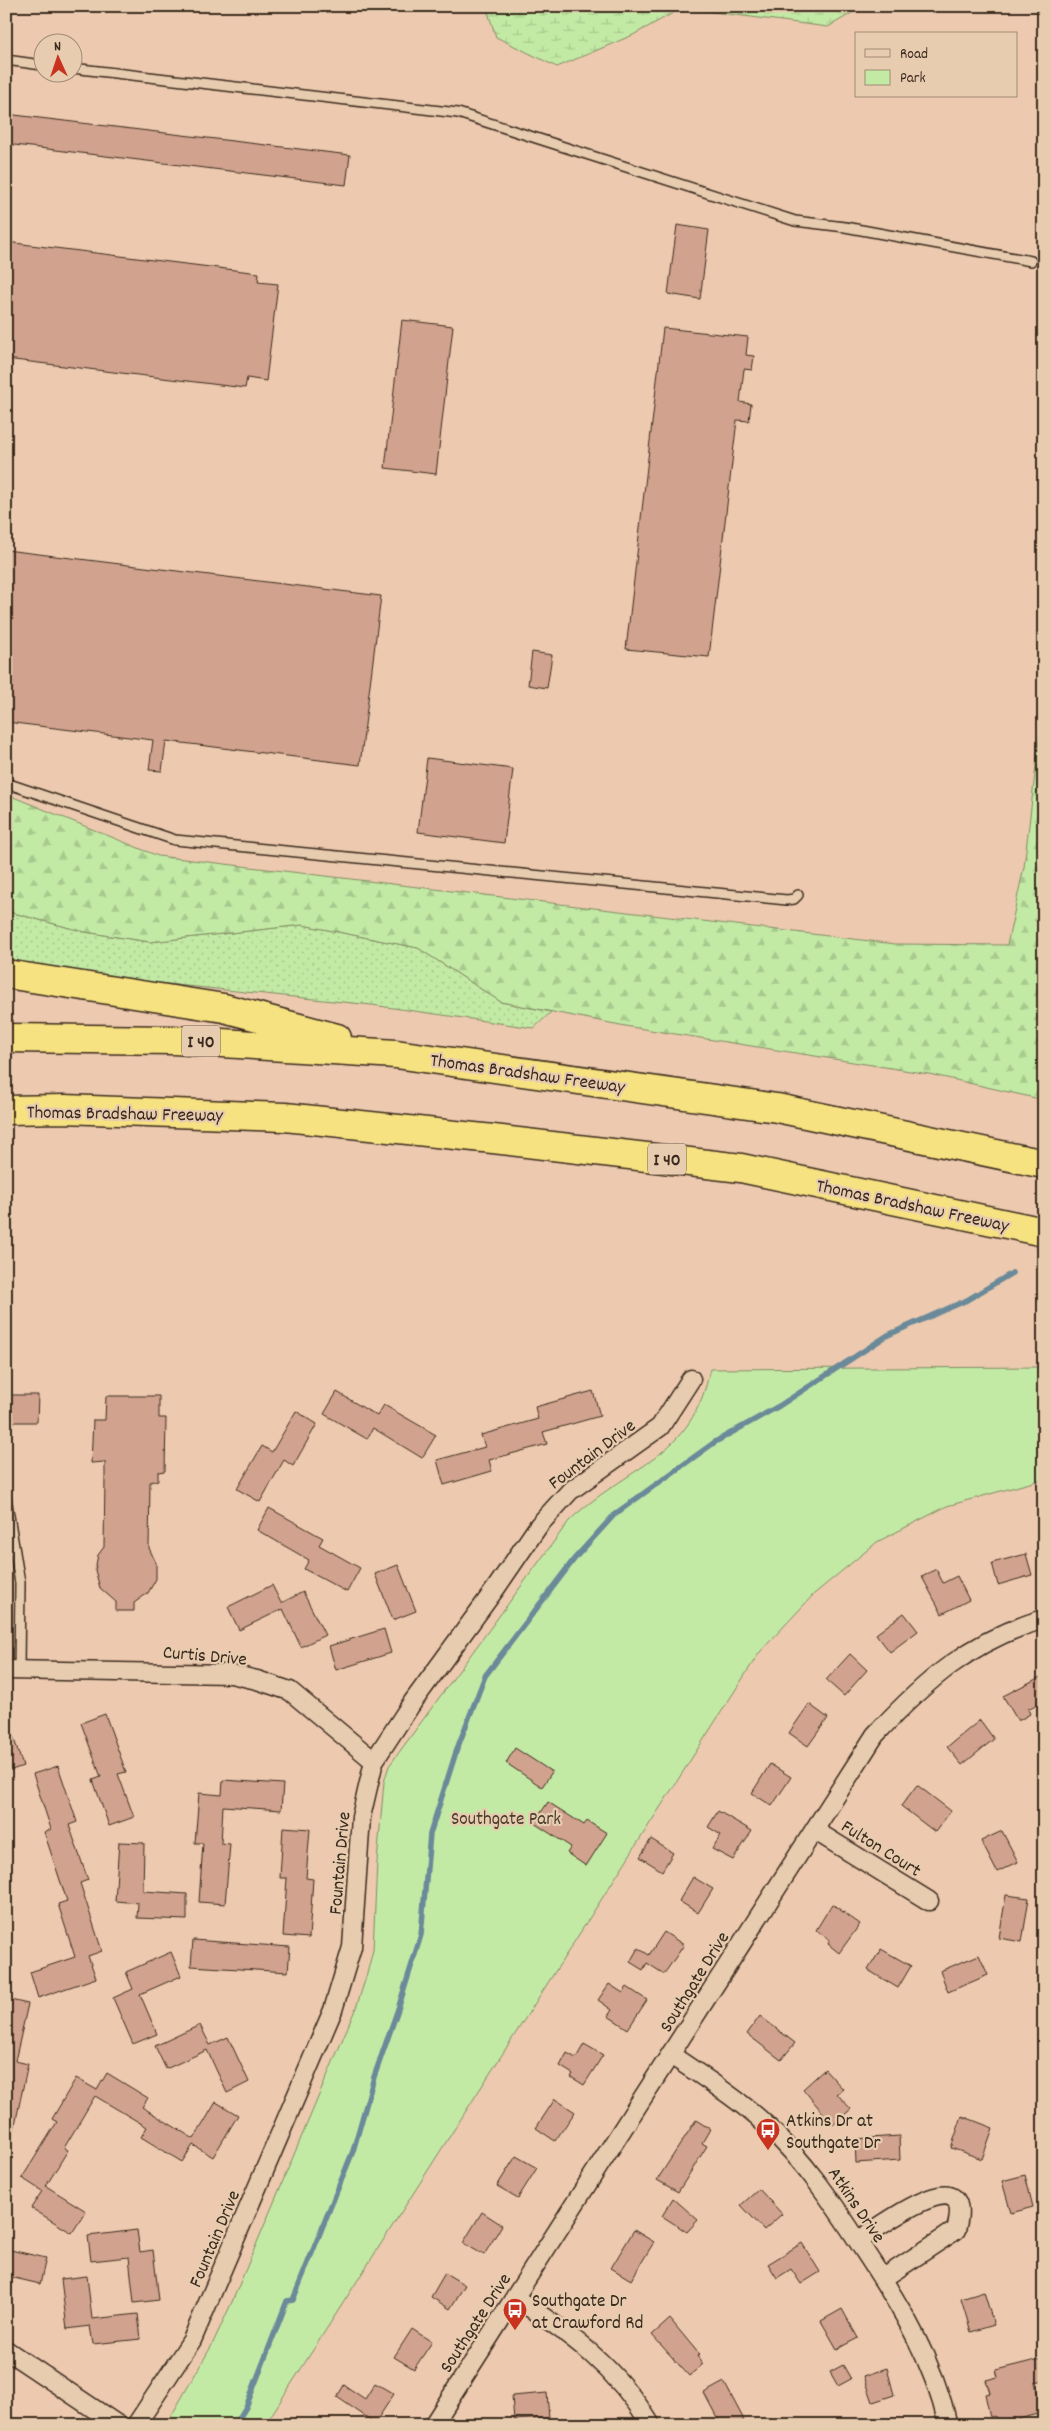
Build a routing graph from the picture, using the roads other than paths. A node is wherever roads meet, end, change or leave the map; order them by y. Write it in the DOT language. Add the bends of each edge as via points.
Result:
graph roads {
  1 [pos="6,60"];
  2 [pos="32,64"];
  3 [pos="82,69"];
  4 [pos="1031,261"];
  5 [pos="6,783"];
  6 [pos="798,895"];
  7 [pos="6,974"];
  8 [pos="6,1038"];
  9 [pos="396,1054"];
  10 [pos="6,1110"];
  11 [pos="1044,1164"];
  12 [pos="1044,1232"];
  13 [pos="692,1379"];
  14 [pos="6,1498"];
  15 [pos="1044,1619"];
  16 [pos="13,1670"];
  17 [pos="374,1761"];
  18 [pos="814,1830"];
  19 [pos="928,1901"];
  20 [pos="671,2055"];
  21 [pos="858,2240"];
  22 [pos="882,2279"];
  23 [pos="515,2298"];
  24 [pos="6,2350"];
  25 [pos="118,2425"];
  26 [pos="136,2425"];
  27 [pos="433,2425"];
  28 [pos="651,2425"];
  29 [pos="948,2425"];
  1 -- 2 [label="lane"];
  3 -- 4 [label="lane" via="458,113 795,221"];
  5 -- 6 [label="lane" via="175,840 787,900 794,900"];
  7 -- 9 [label="highway" via="224,1008"];
  8 -- 9 [label="highway, Thomas Bradshaw Freeway / I 40" via="174,1040"];
  9 -- 11 [label="highway, Thomas Bradshaw Freeway / I 40" via="777,1108"];
  10 -- 12 [label="highway, Thomas Bradshaw Freeway / I 40" via="286,1117 503,1140 741,1168"];
  13 -- 17 [label="street, Fountain Drive" via="660,1427 570,1491 539,1525"];
  14 -- 16 [label="lane" via="20,1583"];
  15 -- 18 [label="street, Southgate Drive" via="963,1655 928,1680 875,1735"];
  16 -- 17 [label="street, Curtis Drive" via="231,1674 257,1680 290,1692"];
  17 -- 26 [label="street, Fountain Drive" via="361,1817 352,1947 333,2010 192,2340"];
  18 -- 19 [label="street, Fulton Court"];
  18 -- 20 [label="street, Southgate Drive"];
  20 -- 21 [label="street, Atkins Drive" via="741,2104 786,2144 819,2183"];
  20 -- 23 [label="street, Southgate Drive"];
  21 -- 22 [label="street, Atkins Drive"];
  21 -- 22 [label="street" via="927,2198 940,2194 952,2197 959,2207 956,2230"];
  22 -- 29 [label="street, Atkins Drive" via="912,2326 926,2356"];
  23 -- 27 [label="street, Southgate Drive"];
  23 -- 28 [label="street" via="567,2332 592,2353 616,2377"];
  24 -- 25 [label="street"];
}
